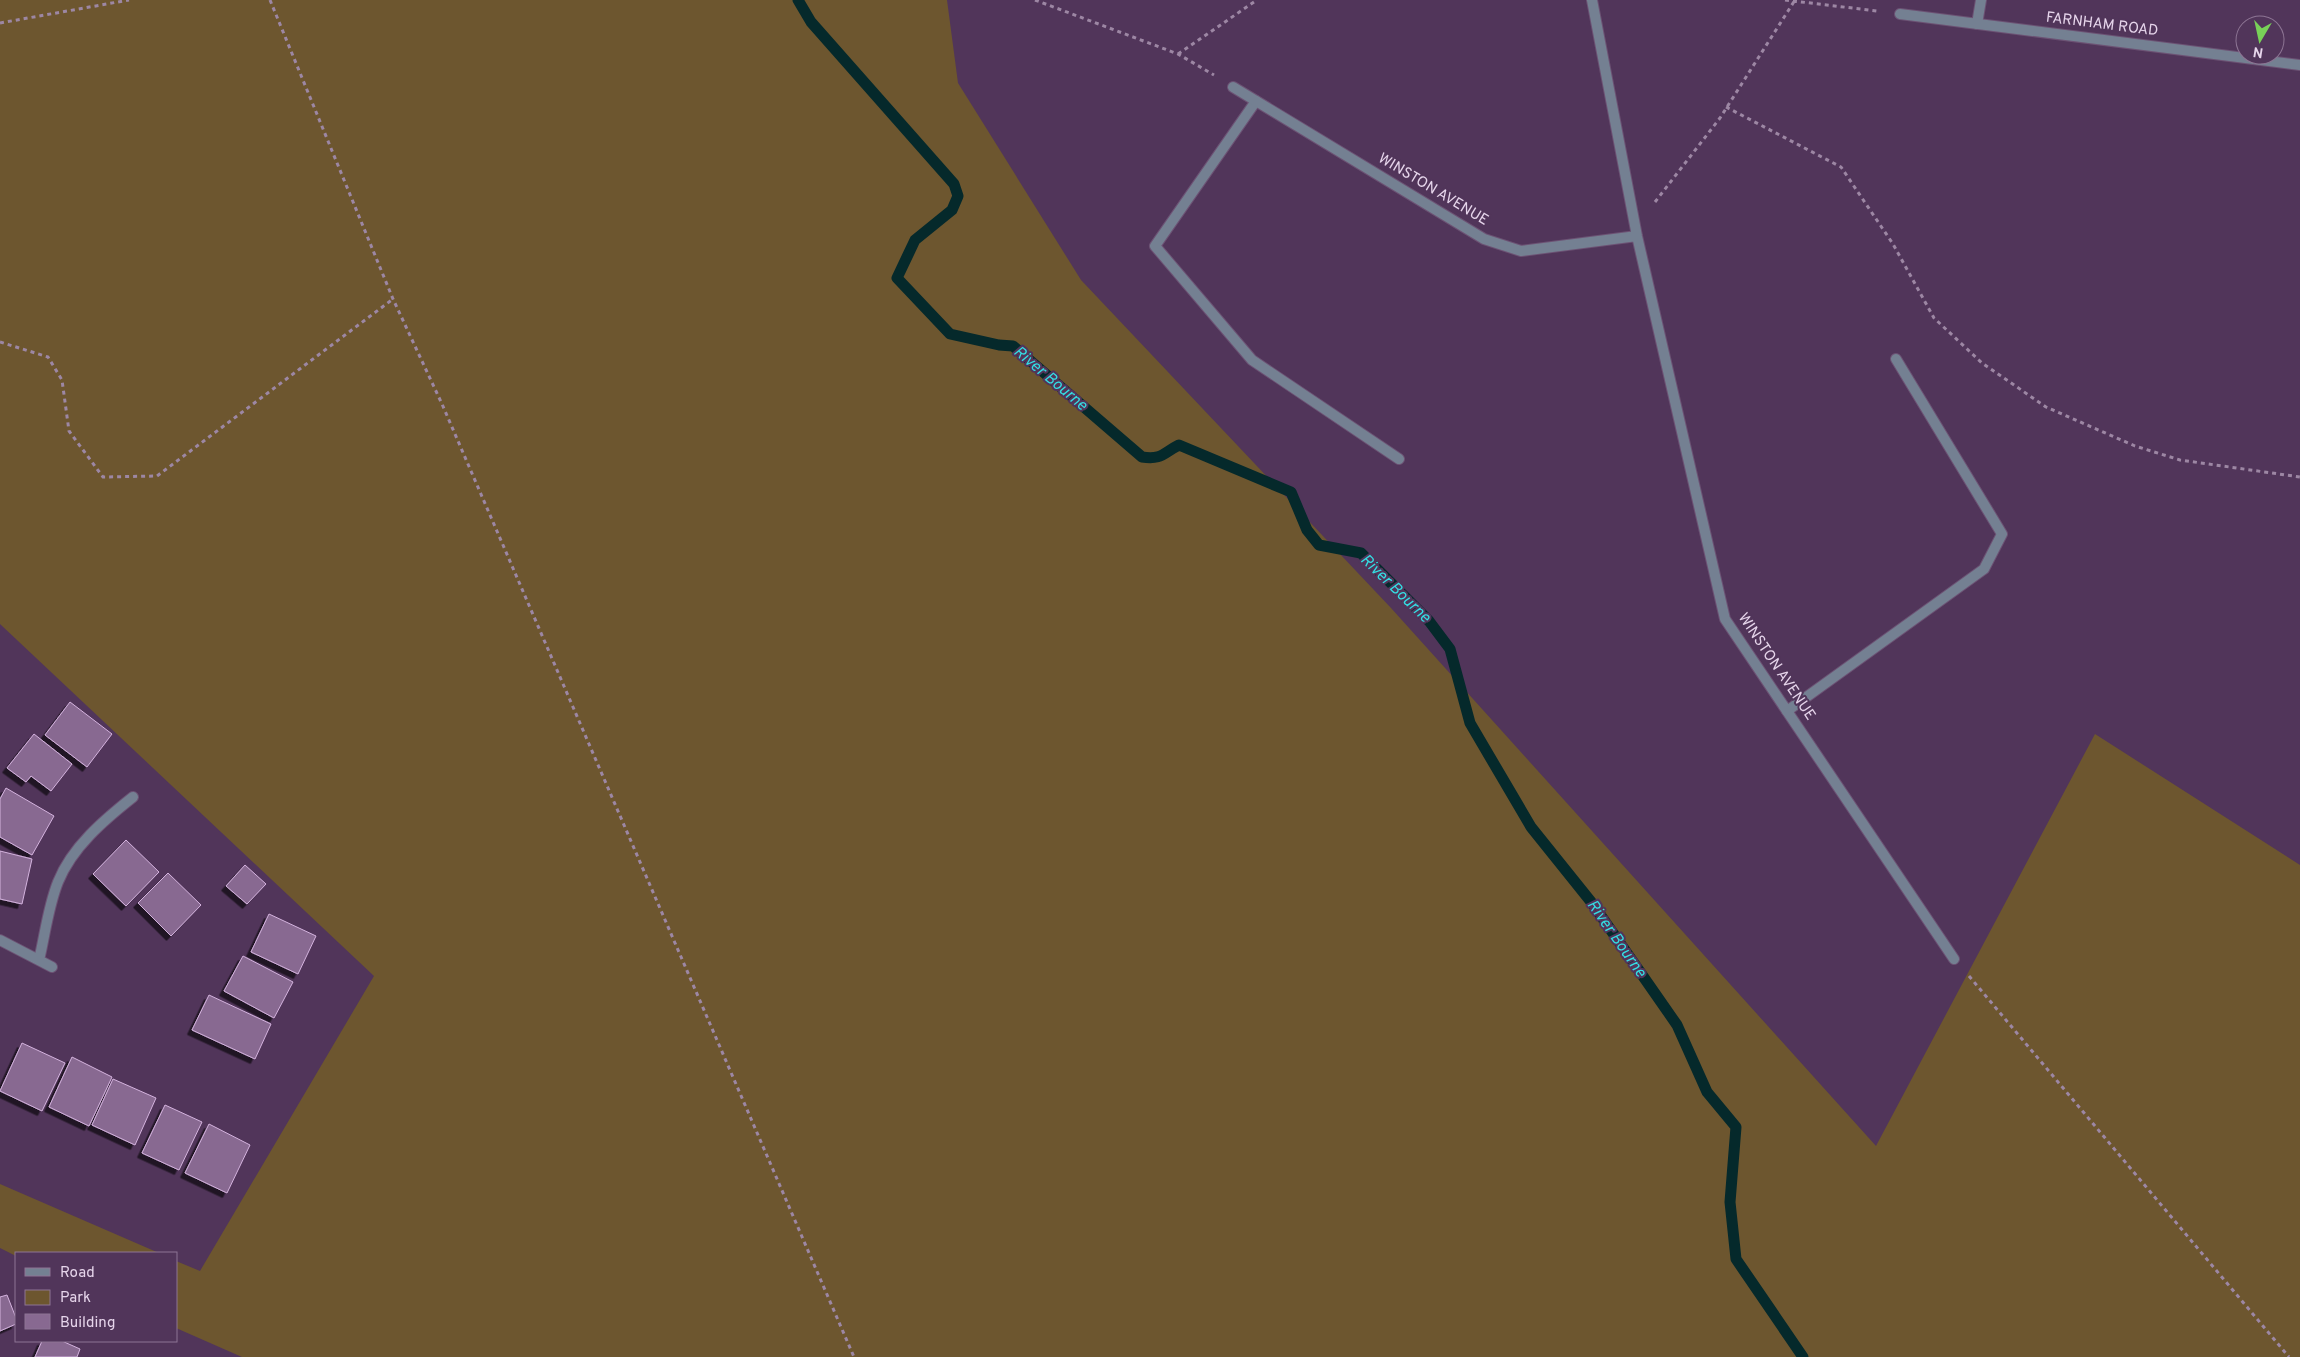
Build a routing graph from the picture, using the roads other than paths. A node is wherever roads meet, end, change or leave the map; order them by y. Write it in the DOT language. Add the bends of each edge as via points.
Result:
graph roads {
  1 [pos="1592,0"];
  2 [pos="1981,0"];
  3 [pos="1900,14"];
  4 [pos="1977,24"];
  5 [pos="2300,65"];
  6 [pos="1233,87"];
  7 [pos="1256,101"];
  8 [pos="1636,233"];
  9 [pos="1896,359"];
  10 [pos="1399,459"];
  11 [pos="1787,711"];
  12 [pos="133,797"];
  13 [pos="0,940"];
  14 [pos="1954,959"];
  15 [pos="39,960"];
  16 [pos="52,967"];
  1 -- 8 [label="street, WINSTON AVENUE"];
  2 -- 4 [label="street"];
  3 -- 4 [label="street, FARNHAM ROAD"];
  4 -- 5 [label="street, FARNHAM ROAD"];
  6 -- 7 [label="street, WINSTON AVENUE"];
  7 -- 8 [label="street, WINSTON AVENUE" via="1484,239 1521,251"];
  7 -- 10 [label="street" via="1155,246 1252,360"];
  8 -- 11 [label="street, WINSTON AVENUE" via="1725,620"];
  9 -- 11 [label="street" via="2002,534 1984,569"];
  11 -- 14 [label="street, WINSTON AVENUE"];
  12 -- 15 [label="street" via="108,817 69,862 54,897"];
  13 -- 15 [label="street"];
  15 -- 16 [label="street"];
}
